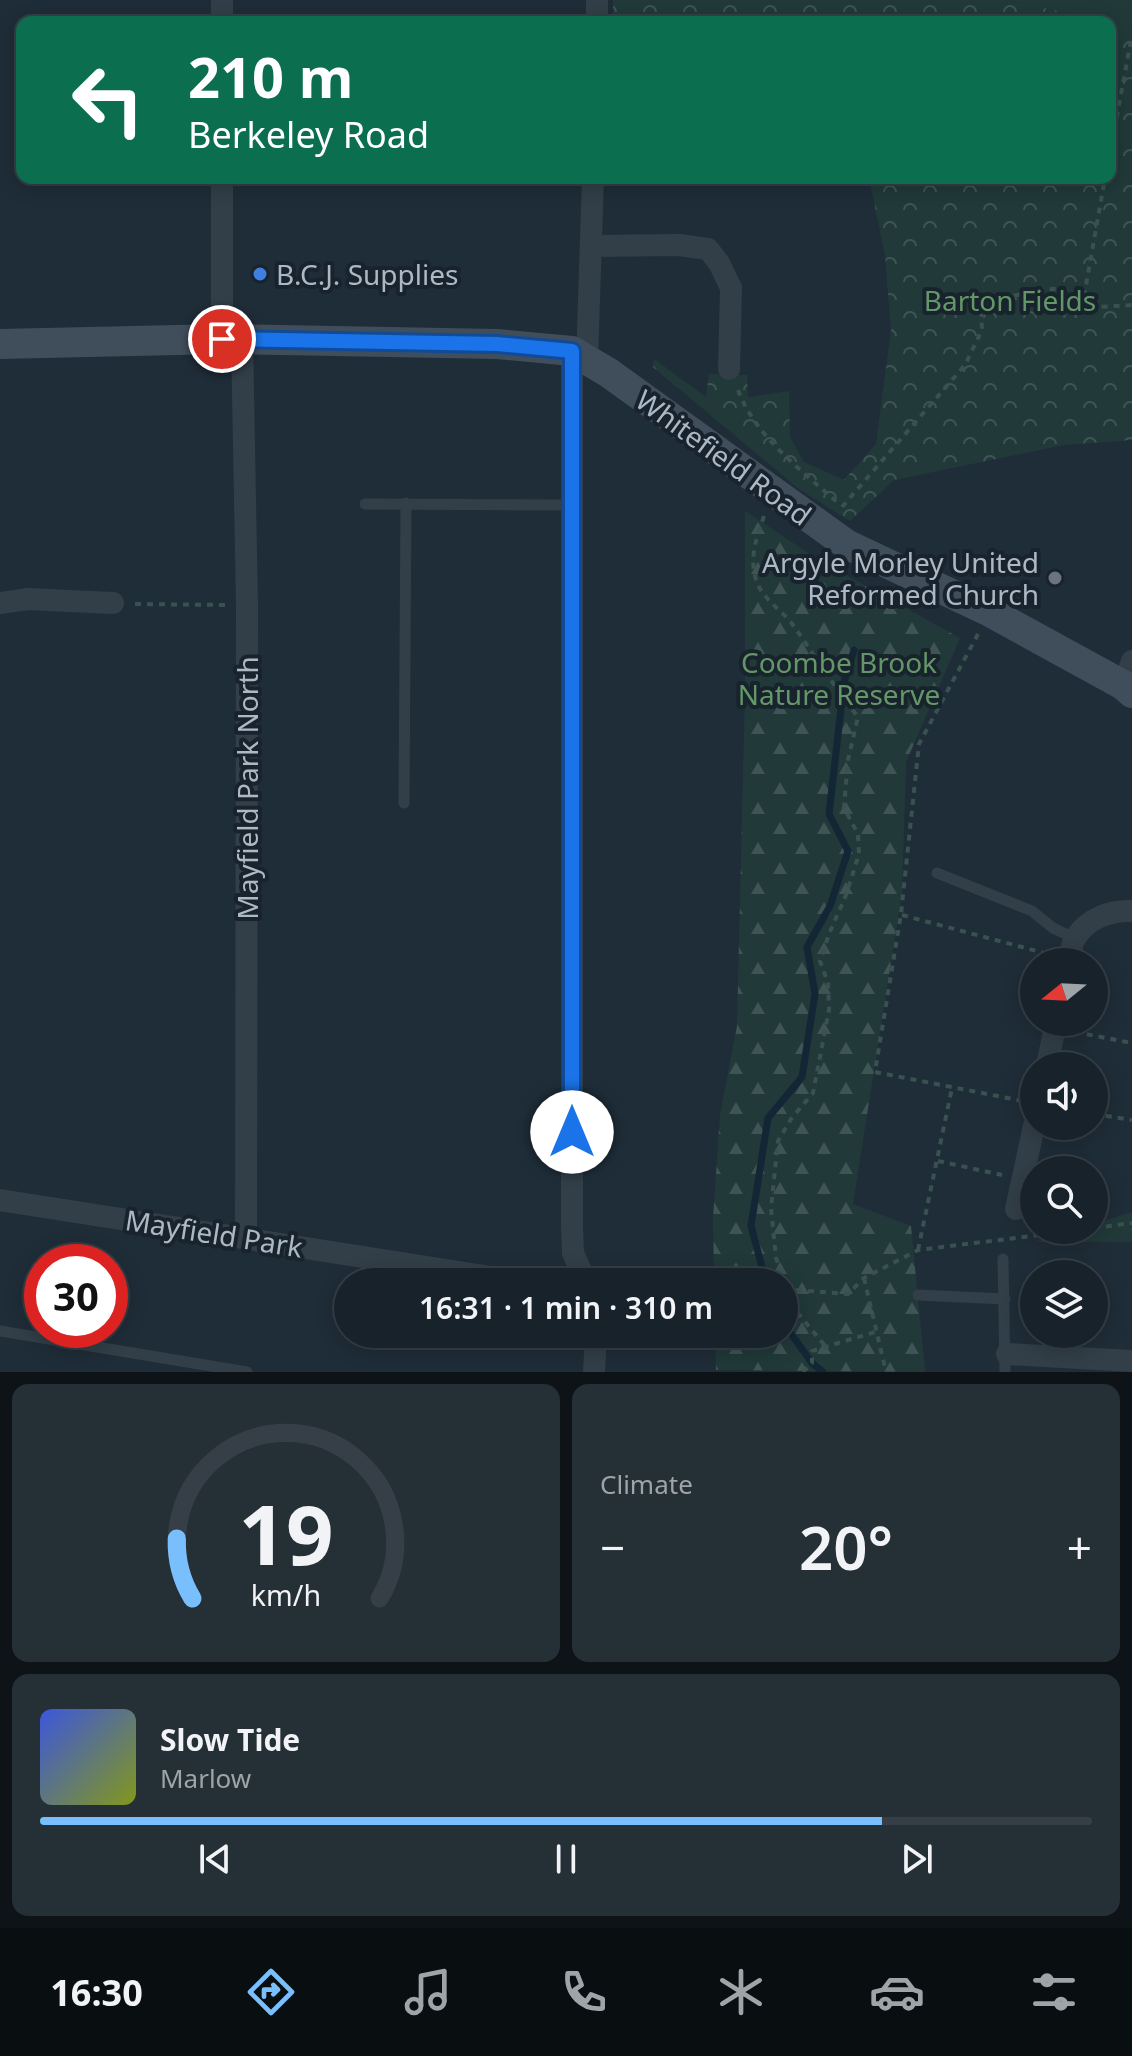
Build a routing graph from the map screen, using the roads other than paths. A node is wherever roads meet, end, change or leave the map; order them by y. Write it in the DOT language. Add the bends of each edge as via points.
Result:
graph roads {
  1 [pos="222,184"];
  2 [pos="593,184"];
  3 [pos="591,246"];
  4 [pos="232,339"];
  5 [pos="0,344"];
  6 [pos="580,356"];
  7 [pos="729,369"];
  8 [pos="406,503"];
  9 [pos="365,504"];
  10 [pos="572,505"];
  11 [pos="0,603"];
  12 [pos="113,603"];
  13 [pos="1129,680"];
  14 [pos="404,803"];
  15 [pos="937,873"];
  16 [pos="1132,911"];
  17 [pos="1067,948"];
  18 [pos="1074,948"];
  19 [pos="1031,1140"];
  20 [pos="0,1200"];
  21 [pos="1016,1209"];
  22 [pos="246,1238"];
  23 [pos="1003,1259"];
  24 [pos="434,1268"];
  25 [pos="576,1268"];
  26 [pos="918,1295"];
  27 [pos="1005,1299"];
  28 [pos="0,1331"];
  29 [pos="595,1348"];
  30 [pos="1132,1361"];
  31 [pos="1006,1363"];
  32 [pos="247,1372"];
  33 [pos="594,1372"];
  1 -- 4 [label="street, Mayfield Park North"];
  2 -- 3 [label="street"];
  3 -- 6 [label="street"];
  3 -- 7 [label="street" via="708,249 731,288"];
  4 -- 5 [label="main road"];
  4 -- 6 [label="main road" via="497,344"];
  4 -- 22 [label="street, Mayfield Park North" via="247,605"];
  6 -- 10 [label="street"];
  6 -- 13 [label="main road, Whitefield Road" via="830,534"];
  8 -- 9 [label="lane"];
  8 -- 10 [label="lane"];
  8 -- 14 [label="lane"];
  10 -- 25 [label="street" via="572,1226"];
  11 -- 12 [label="street"];
  15 -- 17 [label="lane" via="1032,911"];
  16 -- 18 [label="street" via="1095,918"];
  19 -- 21 [label="street"];
  20 -- 22 [label="street, Mayfield Park"];
  22 -- 24 [label="street, Mayfield Park"];
  23 -- 27 [label="lane"];
  26 -- 27 [label="lane"];
  27 -- 31 [label="lane"];
  28 -- 32 [label="lane"];
  29 -- 33 [label="street"];
  30 -- 31 [label="street"];
}
